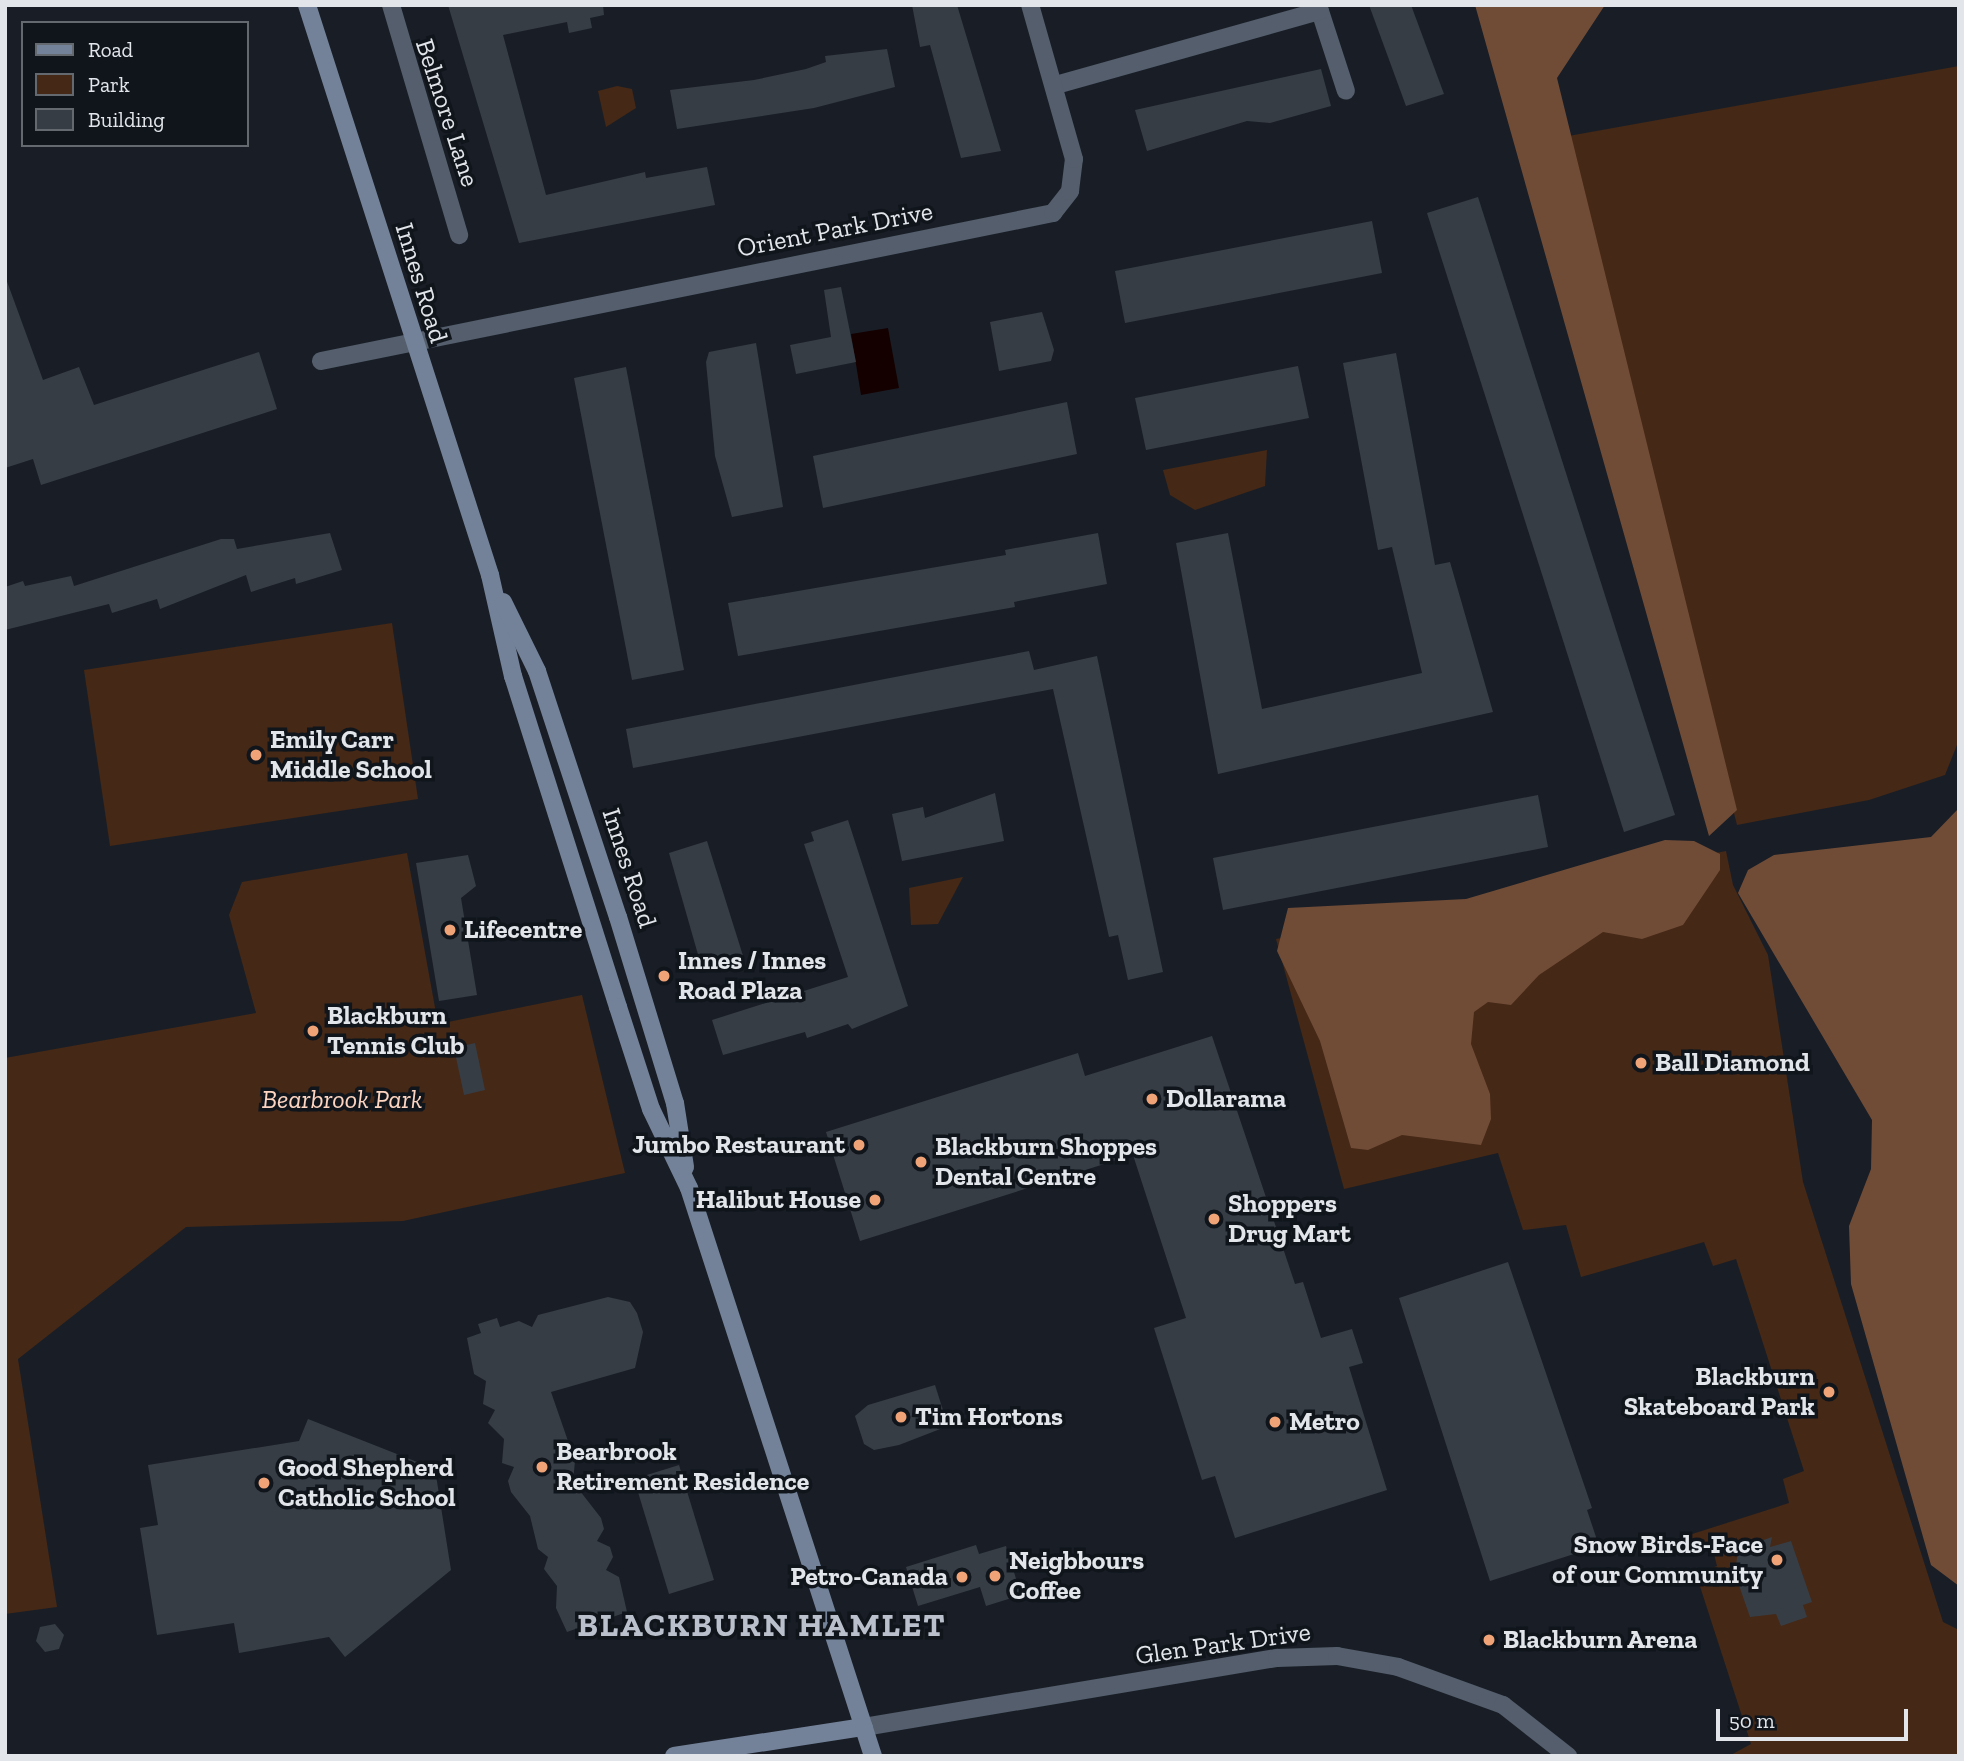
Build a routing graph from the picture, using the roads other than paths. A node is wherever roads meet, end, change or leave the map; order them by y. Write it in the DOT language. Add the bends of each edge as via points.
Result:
graph roads {
  1 [pos="307,5"];
  2 [pos="391,5"];
  3 [pos="1030,5"];
  4 [pos="1319,8"];
  5 [pos="1056,85"];
  6 [pos="1346,91"];
  7 [pos="459,235"];
  8 [pos="411,342"];
  9 [pos="321,361"];
  10 [pos="490,575"];
  11 [pos="689,1188"];
  12 [pos="864,1727"];
  13 [pos="674,1756"];
  14 [pos="873,1756"];
  15 [pos="1568,1756"];
  1 -- 8 [label="street, Innes Road"];
  2 -- 7 [label="street, Belmore Lane"];
  3 -- 5 [label="street, Orient Park Drive"];
  4 -- 5 [label="street"];
  4 -- 6 [label="street"];
  5 -- 8 [label="street, Orient Park Drive" via="1074,159 1070,191 1053,213"];
  8 -- 9 [label="street, Orient Park Drive"];
  8 -- 10 [label="street, Innes Road"];
  10 -- 11 [label="street, Innes Road" via="513,676 651,1109"];
  10 -- 11 [label="street, Innes Road" via="537,671 618,917 675,1103"];
  11 -- 12 [label="street, Innes Road"];
  12 -- 13 [label="street"];
  12 -- 14 [label="street, Innes Road"];
  12 -- 15 [label="street, Glen Park Drive" via="1277,1658 1336,1656 1398,1667 1503,1705"];
}
